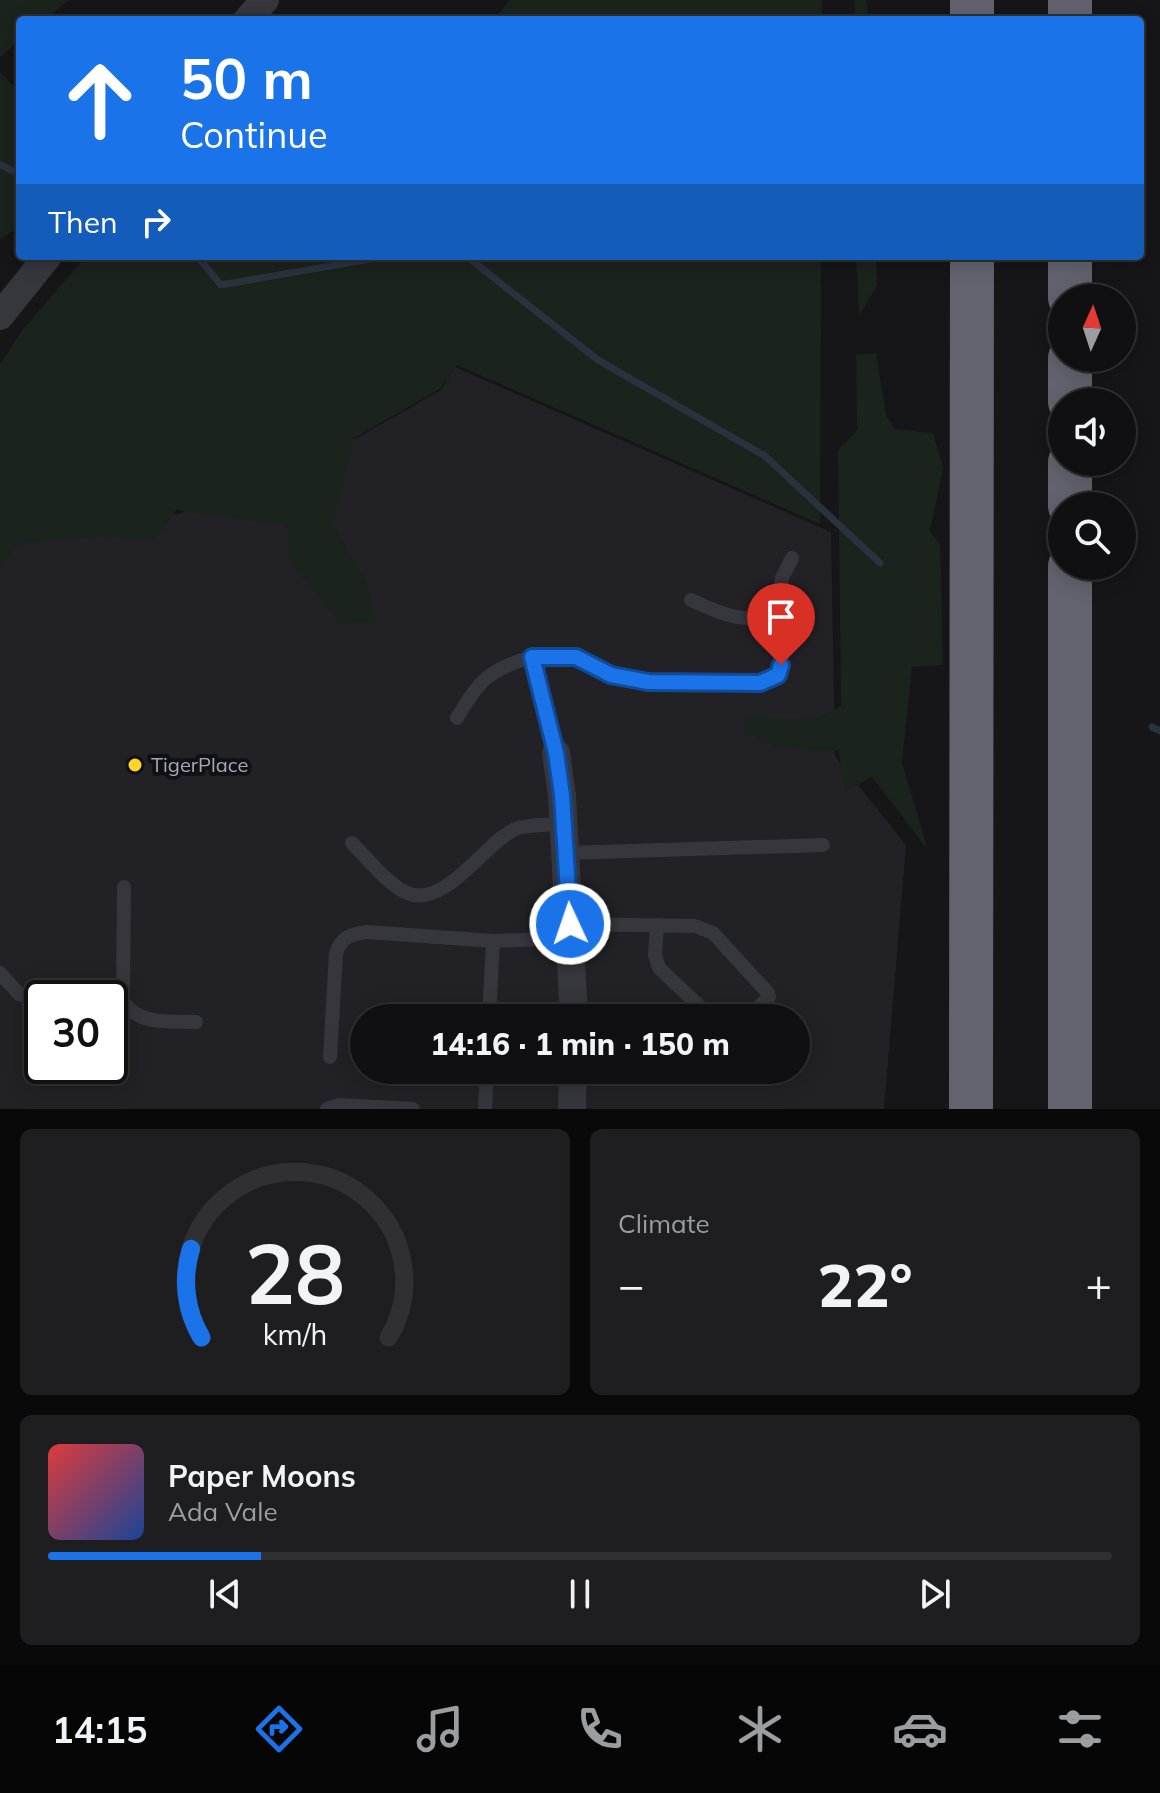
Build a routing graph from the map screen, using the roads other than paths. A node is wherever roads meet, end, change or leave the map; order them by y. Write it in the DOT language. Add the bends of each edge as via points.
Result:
graph roads {
  1 [pos="265,0"];
  2 [pos="251,16"];
  3 [pos="45,260"];
  4 [pos="972,260"];
  5 [pos="1070,260"];
  6 [pos="1070,284"];
  7 [pos="0,316"];
  8 [pos="792,558"];
  9 [pos="1070,580"];
  10 [pos="691,600"];
  11 [pos="781,618"];
  12 [pos="532,657"];
  13 [pos="457,718"];
  14 [pos="556,753"];
  15 [pos="564,824"];
  16 [pos="352,843"];
  17 [pos="823,845"];
  18 [pos="566,853"];
  19 [pos="124,887"];
  20 [pos="657,925"];
  21 [pos="570,931"];
  22 [pos="493,941"];
  23 [pos="0,973"];
  24 [pos="117,980"];
  25 [pos="24,996"];
  26 [pos="490,1004"];
  27 [pos="573,1004"];
  28 [pos="697,1004"];
  29 [pos="762,1004"];
  30 [pos="128,1010"];
  31 [pos="196,1022"];
  32 [pos="330,1057"];
  33 [pos="486,1084"];
  34 [pos="573,1084"];
  35 [pos="327,1109"];
  36 [pos="413,1109"];
  37 [pos="485,1109"];
  38 [pos="572,1109"];
  39 [pos="971,1109"];
  40 [pos="1070,1109"];
  1 -- 2 [label="street"];
  3 -- 7 [label="street"];
  4 -- 39 [label="highway"];
  5 -- 6 [label="highway"];
  8 -- 11 [label="lane" via="782,578"];
  9 -- 40 [label="highway"];
  10 -- 11 [label="lane" via="744,620"];
  11 -- 12 [label="lane" via="778,675 760,683 648,682 611,675 576,657"];
  12 -- 13 [label="lane" via="488,674"];
  12 -- 14 [label="lane"];
  14 -- 15 [label="street"];
  15 -- 16 [label="lane" via="514,830 457,879 430,894 406,893"];
  15 -- 18 [label="street"];
  17 -- 18 [label="lane"];
  18 -- 21 [label="street"];
  19 -- 24 [label="lane"];
  20 -- 21 [label="lane"];
  20 -- 28 [label="lane" via="659,968"];
  20 -- 29 [label="lane" via="695,926 713,933 768,993"];
  21 -- 22 [label="lane"];
  21 -- 27 [label="street"];
  22 -- 26 [label="lane"];
  22 -- 32 [label="lane" via="367,932 346,936 336,953"];
  23 -- 25 [label="lane"];
  30 -- 31 [label="lane" via="148,1020"];
  33 -- 37 [label="lane"];
  34 -- 38 [label="street"];
  35 -- 36 [label="lane"];
}
